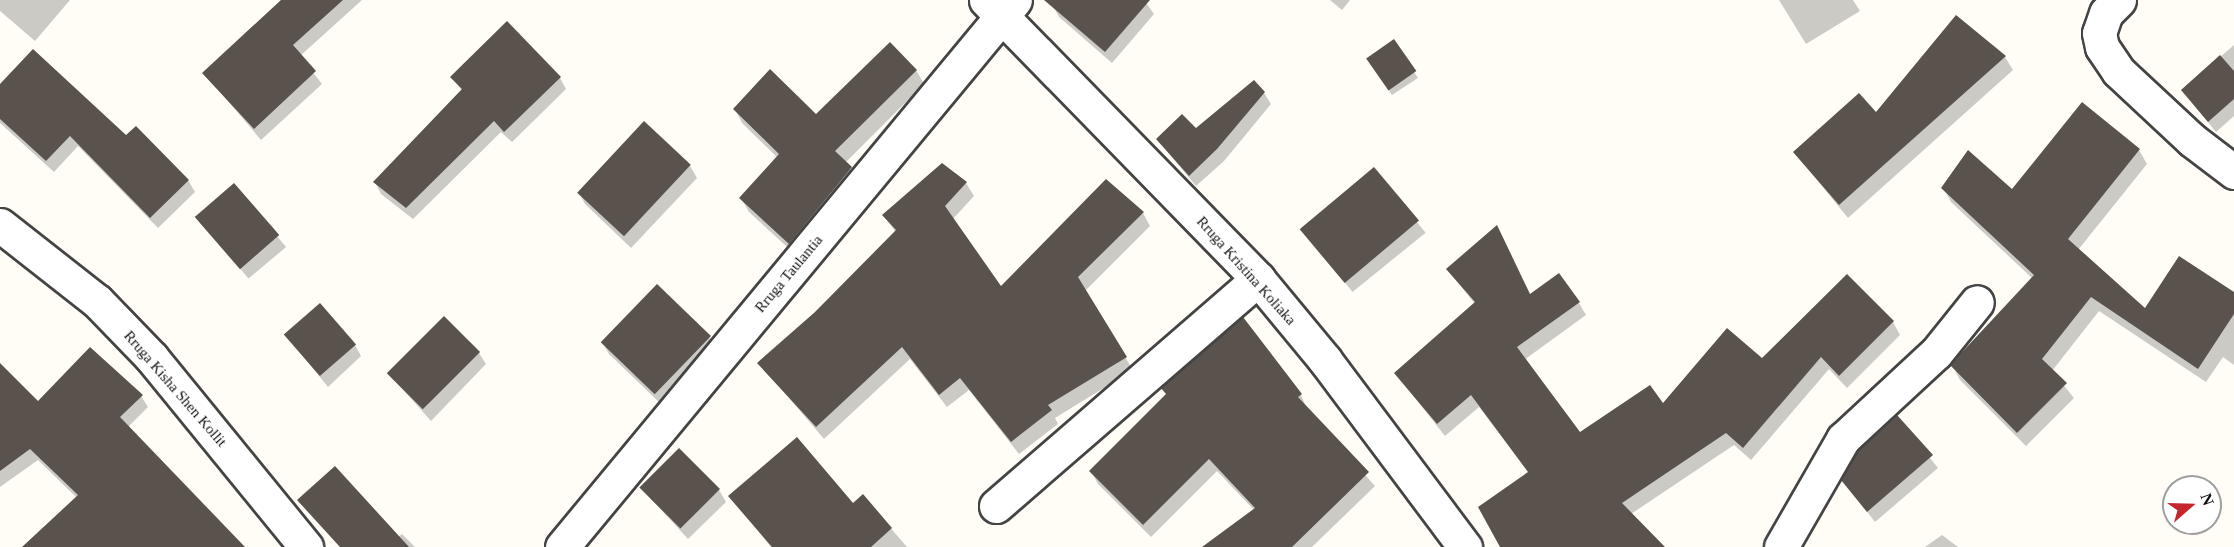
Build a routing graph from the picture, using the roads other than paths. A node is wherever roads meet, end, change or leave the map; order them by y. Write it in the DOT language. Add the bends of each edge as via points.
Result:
graph roads {
  1 [pos="2119,0"];
  2 [pos="1001,5"];
  3 [pos="2234,172"];
  4 [pos="0,225"];
  5 [pos="1258,279"];
  6 [pos="1977,302"];
  7 [pos="996,506"];
  8 [pos="306,547"];
  9 [pos="562,547"];
  10 [pos="1465,547"];
  11 [pos="1781,547"];
  1 -- 3 [label="street" via="2106,13 2099,33 2102,47 2118,71 2192,140"];
  2 -- 5 [label="street, Rruga Kristina Koliaka"];
  2 -- 9 [label="street, Rruga Taulantia"];
  4 -- 8 [label="street, Rruga Kisha Shen Kollit" via="97,301 152,358"];
  5 -- 7 [label="street"];
  5 -- 10 [label="street, Rruga Kristina Koliaka"];
  6 -- 11 [label="street" via="1936,353 1843,439"];
}
